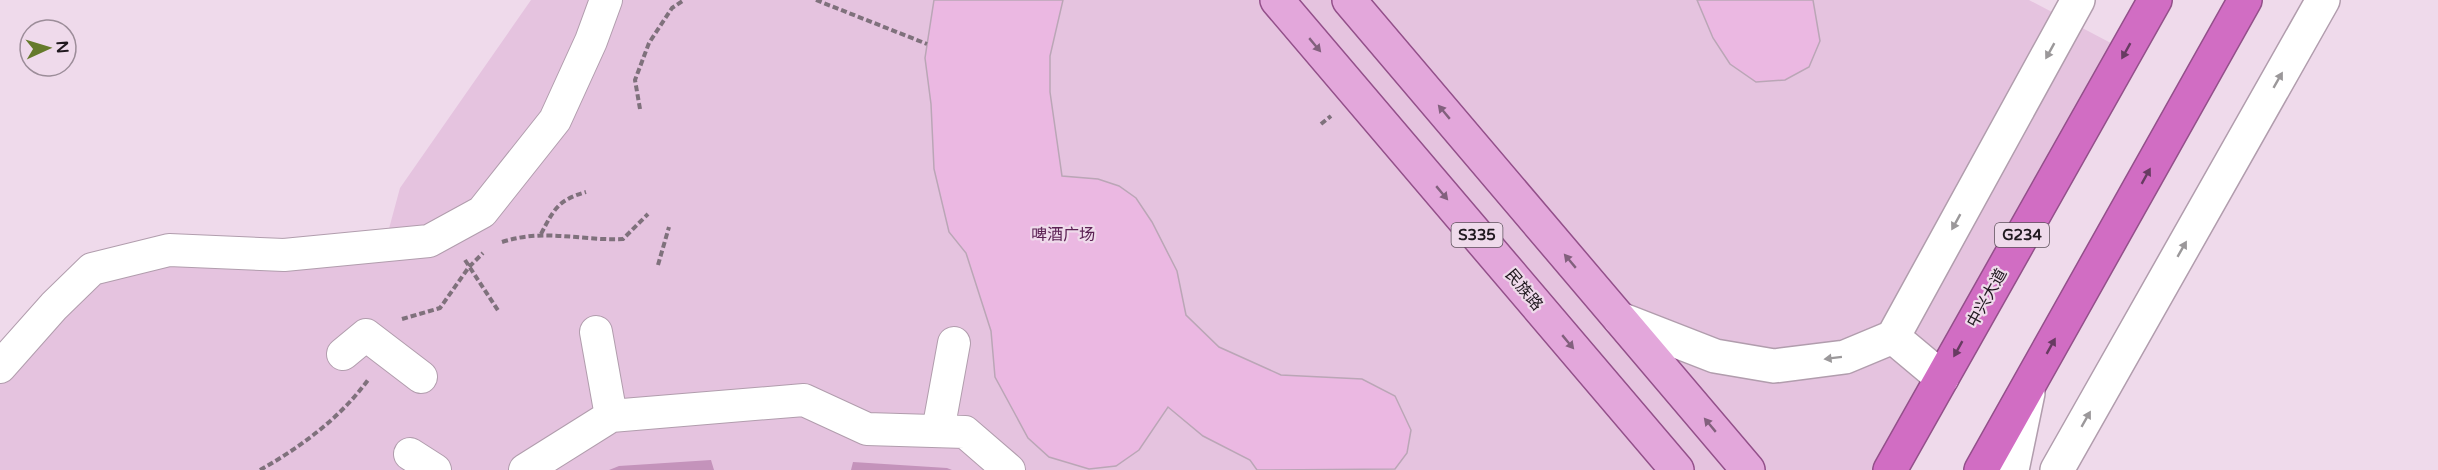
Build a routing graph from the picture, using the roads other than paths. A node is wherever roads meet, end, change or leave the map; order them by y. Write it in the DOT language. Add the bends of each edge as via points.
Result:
graph roads {
  1 [pos="606,0"];
  2 [pos="1277,0"];
  3 [pos="1349,0"];
  4 [pos="2078,0"];
  5 [pos="2155,0"];
  6 [pos="2245,0"];
  7 [pos="2323,0"];
  8 [pos="1620,319"];
  9 [pos="596,332"];
  10 [pos="1893,337"];
  11 [pos="954,344"];
  12 [pos="343,354"];
  13 [pos="0,366"];
  14 [pos="420,377"];
  15 [pos="1942,378"];
  16 [pos="2030,382"];
  17 [pos="610,416"];
  18 [pos="938,431"];
  19 [pos="525,470"];
  20 [pos="1009,470"];
  21 [pos="1677,470"];
  22 [pos="1748,470"];
  23 [pos="1890,470"];
  24 [pos="1981,470"];
  25 [pos="2012,470"];
  26 [pos="2057,470"];
  1 -- 13 [label="street" via="555,120 482,212 429,241 284,255 169,250 92,269"];
  2 -- 21 [label="main road, 民族路 / S335, one-way"];
  8 -- 3 [label="main road, one-way"];
  4 -- 10 [label="street, one-way"];
  5 -- 15 [label="highway, 中兴大道 / G234, one-way"];
  16 -- 6 [label="highway, one-way"];
  26 -- 7 [label="street, one-way"];
  10 -- 8 [label="street, one-way" via="1845,357 1774,366 1715,356"];
  22 -- 8 [label="main road, one-way"];
  9 -- 17 [label="street"];
  10 -- 15 [label="street"];
  11 -- 18 [label="street"];
  12 -- 14 [label="street" via="366,335"];
  15 -- 23 [label="highway, 中兴大道 / G234"];
  16 -- 24 [label="highway"];
  16 -- 25 [label="street"];
  17 -- 18 [label="street" via="804,400 867,429"];
  17 -- 19 [label="street"];
  18 -- 20 [label="street" via="965,432"];
}
